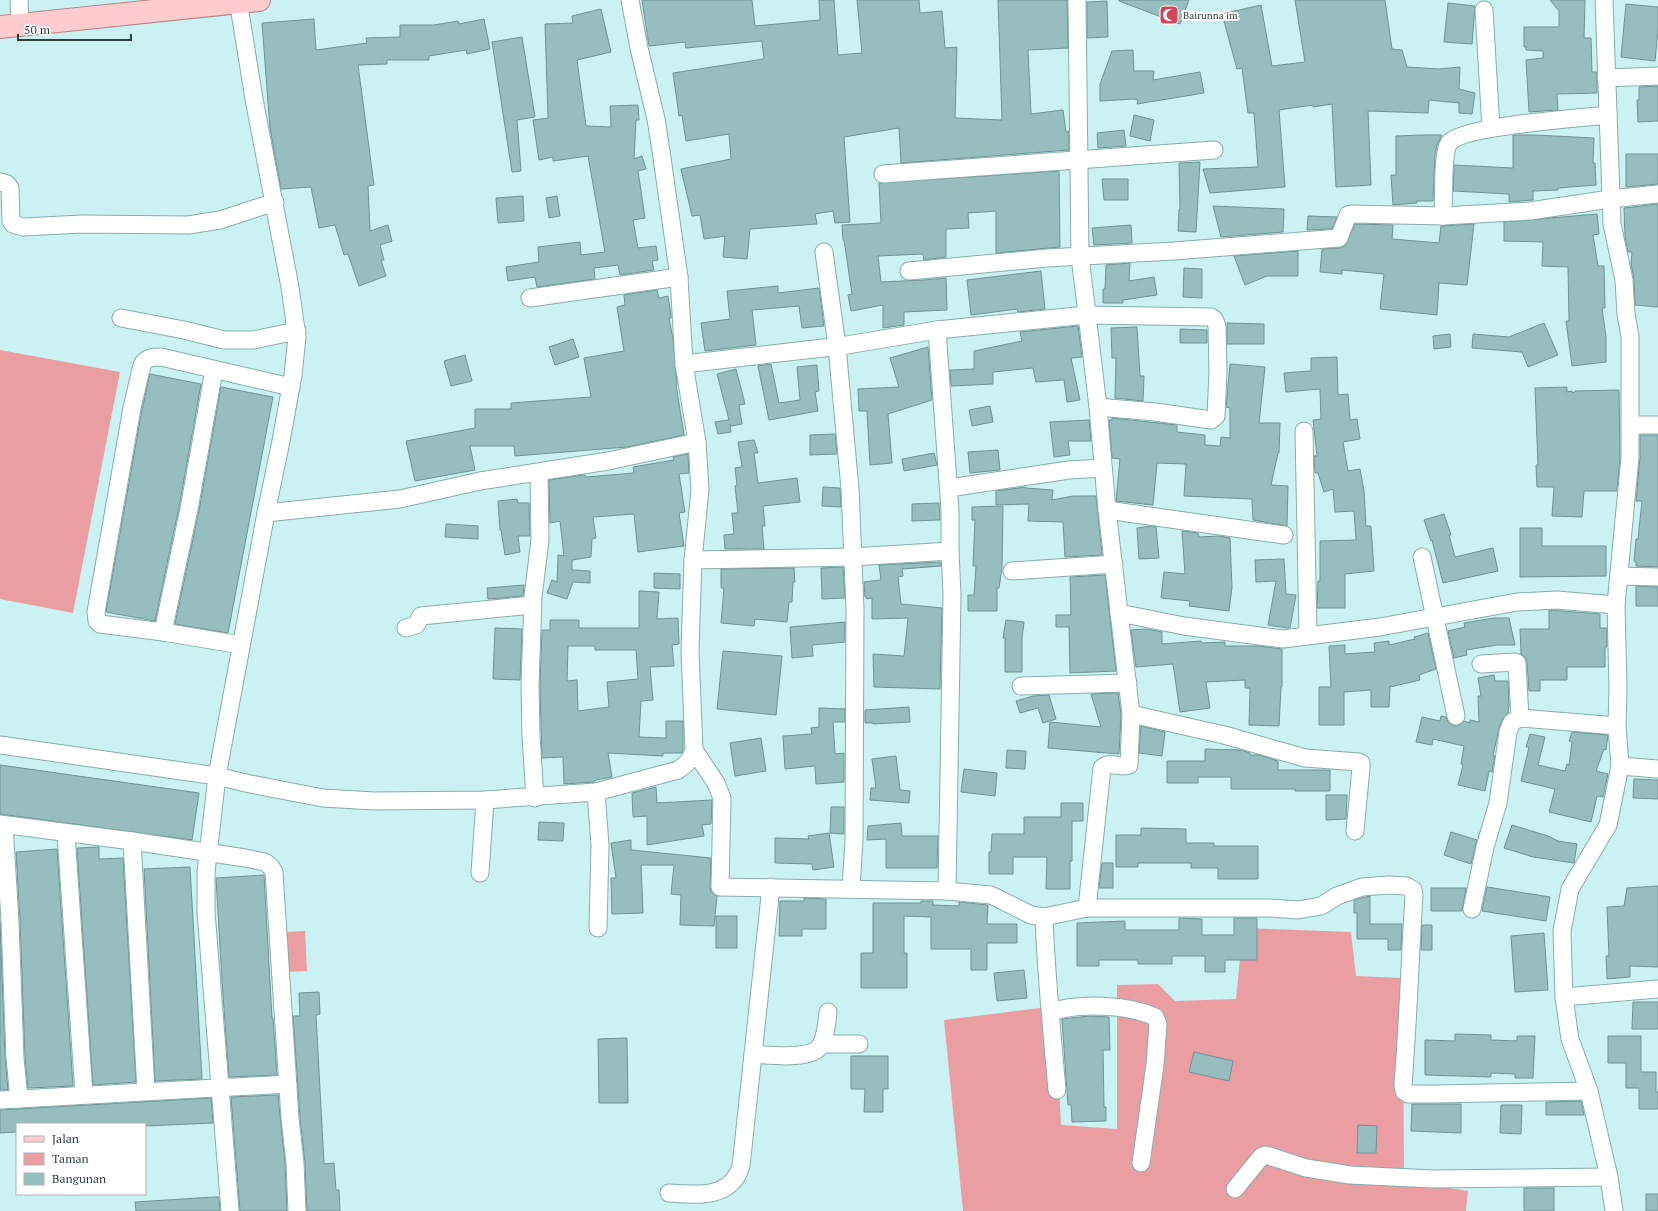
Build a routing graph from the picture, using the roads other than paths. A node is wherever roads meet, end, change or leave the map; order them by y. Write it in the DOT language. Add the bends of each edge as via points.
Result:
graph roads {
  1 [pos="19,0"];
  2 [pos="630,0"];
  3 [pos="1077,0"];
  4 [pos="1604,0"];
  5 [pos="245,1"];
  6 [pos="1484,10"];
  7 [pos="10,27"];
  8 [pos="1658,76"];
  9 [pos="1606,78"];
  10 [pos="1608,115"];
  11 [pos="1491,128"];
  12 [pos="1214,150"];
  13 [pos="1079,160"];
  14 [pos="882,174"];
  15 [pos="0,182"];
  16 [pos="1658,194"];
  17 [pos="1610,199"];
  18 [pos="275,202"];
  19 [pos="1443,216"];
  20 [pos="824,252"];
  21 [pos="1080,256"];
  22 [pos="909,272"];
  23 [pos="678,277"];
  24 [pos="530,298"];
  25 [pos="1087,314"];
  26 [pos="121,318"];
  27 [pos="937,330"];
  28 [pos="297,332"];
  29 [pos="837,346"];
  30 [pos="684,364"];
  31 [pos="214,370"];
  32 [pos="291,387"];
  33 [pos="1098,408"];
  34 [pos="1630,425"];
  35 [pos="1658,425"];
  36 [pos="1304,431"];
  37 [pos="697,442"];
  38 [pos="1103,468"];
  39 [pos="539,473"];
  40 [pos="948,488"];
  41 [pos="1107,510"];
  42 [pos="266,513"];
  43 [pos="1284,535"];
  44 [pos="950,551"];
  45 [pos="853,557"];
  46 [pos="1422,557"];
  47 [pos="693,560"];
  48 [pos="1114,564"];
  49 [pos="1012,572"];
  50 [pos="1619,576"];
  51 [pos="1658,577"];
  52 [pos="532,605"];
  53 [pos="1616,605"];
  54 [pos="1119,613"];
  55 [pos="1434,616"];
  56 [pos="406,628"];
  57 [pos="163,632"];
  58 [pos="1308,635"];
  59 [pos="242,645"];
  60 [pos="1481,664"];
  61 [pos="1128,683"];
  62 [pos="1021,686"];
  63 [pos="1131,714"];
  64 [pos="1456,716"];
  65 [pos="1520,718"];
  66 [pos="1617,726"];
  67 [pos="0,745"];
  68 [pos="694,750"];
  69 [pos="1620,766"];
  70 [pos="1658,769"];
  71 [pos="217,776"];
  72 [pos="596,792"];
  73 [pos="535,798"];
  74 [pos="485,800"];
  75 [pos="2,824"];
  76 [pos="1355,831"];
  77 [pos="66,834"];
  78 [pos="132,841"];
  79 [pos="208,853"];
  80 [pos="480,873"];
  81 [pos="771,887"];
  82 [pos="851,888"];
  83 [pos="947,891"];
  84 [pos="1087,908"];
  85 [pos="1472,909"];
  86 [pos="1044,917"];
  87 [pos="598,928"];
  88 [pos="1658,989"];
  89 [pos="1564,997"];
  90 [pos="828,1012"];
  91 [pos="1051,1012"];
  92 [pos="822,1044"];
  93 [pos="859,1044"];
  94 [pos="754,1054"];
  95 [pos="288,1084"];
  96 [pos="220,1087"];
  97 [pos="1057,1090"];
  98 [pos="146,1091"];
  99 [pos="1589,1091"];
  100 [pos="84,1094"];
  101 [pos="19,1099"];
  102 [pos="0,1100"];
  103 [pos="1141,1162"];
  104 [pos="1609,1178"];
  105 [pos="1235,1189"];
  106 [pos="669,1193"];
  107 [pos="230,1211"];
  108 [pos="298,1211"];
  109 [pos="1614,1211"];
  1 -- 7 [label="street"];
  2 -- 23 [label="street" via="657,127"];
  3 -- 13 [label="street"];
  4 -- 9 [label="street"];
  5 -- 7 [label="main road"];
  5 -- 18 [label="street" via="254,98"];
  6 -- 11 [label="street"];
  8 -- 9 [label="street"];
  9 -- 10 [label="street"];
  10 -- 11 [label="street"];
  10 -- 17 [label="street"];
  11 -- 19 [label="street" via="1454,138 1446,148"];
  12 -- 13 [label="street"];
  13 -- 14 [label="street"];
  13 -- 21 [label="street"];
  15 -- 18 [label="street" via="10,188 13,224 23,227 82,224 188,225 220,220"];
  16 -- 17 [label="street"];
  17 -- 19 [label="street" via="1530,211"];
  17 -- 34 [label="street" via="1612,224 1624,280 1630,337"];
  18 -- 28 [label="street"];
  19 -- 21 [label="street" via="1352,214 1348,216 1339,238 1333,239"];
  20 -- 29 [label="street"];
  21 -- 22 [label="street"];
  21 -- 25 [label="street"];
  23 -- 24 [label="street"];
  23 -- 30 [label="street"];
  25 -- 27 [label="street"];
  25 -- 33 [label="street"];
  25 -- 33 [label="street" via="1211,317 1217,326 1216,416 1211,420 1155,412"];
  26 -- 28 [label="street" via="224,340 253,340"];
  27 -- 29 [label="street"];
  27 -- 40 [label="street"];
  28 -- 32 [label="street"];
  29 -- 30 [label="street"];
  29 -- 45 [label="street" via="850,489"];
  30 -- 37 [label="street"];
  31 -- 32 [label="street"];
  31 -- 57 [label="street" via="189,509"];
  31 -- 57 [label="street" via="161,357 147,359 142,365 132,408 96,618 100,624"];
  32 -- 42 [label="street"];
  33 -- 38 [label="street"];
  34 -- 35 [label="street"];
  34 -- 50 [label="street" via="1630,457"];
  36 -- 58 [label="street"];
  37 -- 39 [label="street"];
  37 -- 47 [label="street" via="700,490"];
  38 -- 40 [label="street" via="1069,470"];
  38 -- 41 [label="street"];
  39 -- 42 [label="street" via="480,481 400,499"];
  39 -- 52 [label="street" via="540,540"];
  40 -- 44 [label="street"];
  41 -- 43 [label="street"];
  41 -- 48 [label="street"];
  42 -- 59 [label="street"];
  44 -- 45 [label="street"];
  44 -- 83 [label="street" via="952,595"];
  45 -- 47 [label="street"];
  45 -- 82 [label="street" via="854,840"];
  46 -- 55 [label="street"];
  47 -- 68 [label="street" via="690,651"];
  48 -- 49 [label="street"];
  48 -- 54 [label="street"];
  50 -- 51 [label="street"];
  50 -- 53 [label="street"];
  52 -- 56 [label="street" via="421,616 416,625"];
  52 -- 73 [label="street" via="530,686"];
  53 -- 55 [label="street" via="1557,600 1517,602"];
  53 -- 66 [label="street"];
  54 -- 58 [label="street" via="1184,626 1283,639"];
  54 -- 61 [label="street"];
  55 -- 58 [label="street" via="1380,627"];
  55 -- 64 [label="street"];
  57 -- 59 [label="street"];
  59 -- 71 [label="street"];
  60 -- 65 [label="street" via="1517,664"];
  61 -- 62 [label="street"];
  61 -- 63 [label="street"];
  63 -- 76 [label="street" via="1224,735 1305,758 1361,763"];
  63 -- 84 [label="street" via="1129,765 1125,767 1112,764 1102,768"];
  65 -- 66 [label="street"];
  65 -- 85 [label="street" via="1512,722 1508,732 1498,803 1485,847"];
  66 -- 69 [label="street"];
  67 -- 71 [label="street"];
  68 -- 72 [label="street" via="691,759 678,770"];
  68 -- 81 [label="street" via="716,783 722,798 720,887"];
  69 -- 70 [label="street"];
  69 -- 89 [label="street" via="1608,825 1570,889 1562,931"];
  71 -- 74 [label="street" via="323,798 374,801"];
  71 -- 79 [label="street"];
  72 -- 73 [label="street"];
  72 -- 87 [label="street" via="600,845"];
  73 -- 74 [label="street"];
  74 -- 80 [label="street"];
  75 -- 77 [label="street"];
  75 -- 101 [label="street"];
  77 -- 78 [label="street"];
  77 -- 100 [label="street"];
  78 -- 79 [label="street"];
  78 -- 98 [label="street"];
  79 -- 95 [label="street" via="265,862 274,872"];
  79 -- 96 [label="street" via="206,912"];
  81 -- 82 [label="street"];
  81 -- 94 [label="street"];
  82 -- 83 [label="street"];
  83 -- 86 [label="street" via="991,895 1031,915"];
  84 -- 86 [label="street"];
  84 -- 99 [label="street" via="1298,910 1321,906 1362,887 1406,886 1413,890 1414,895 1404,1091 1408,1094 1436,1094"];
  86 -- 91 [label="street" via="1046,977"];
  88 -- 89 [label="street"];
  89 -- 99 [label="street" via="1570,1039"];
  90 -- 92 [label="street"];
  91 -- 97 [label="street"];
  91 -- 103 [label="street" via="1064,1008 1114,1006 1155,1017 1158,1024 1155,1065"];
  92 -- 93 [label="street"];
  92 -- 94 [label="street" via="813,1052 798,1055"];
  94 -- 106 [label="street" via="738,1176 731,1185 721,1190 699,1195"];
  95 -- 96 [label="street"];
  95 -- 108 [label="street"];
  96 -- 98 [label="street"];
  96 -- 107 [label="street"];
  98 -- 100 [label="street"];
  99 -- 104 [label="street"];
  100 -- 101 [label="street"];
  101 -- 102 [label="street"];
  104 -- 105 [label="street" via="1433,1179 1350,1175 1306,1168 1266,1155 1261,1157"];
  104 -- 109 [label="street"];
}
